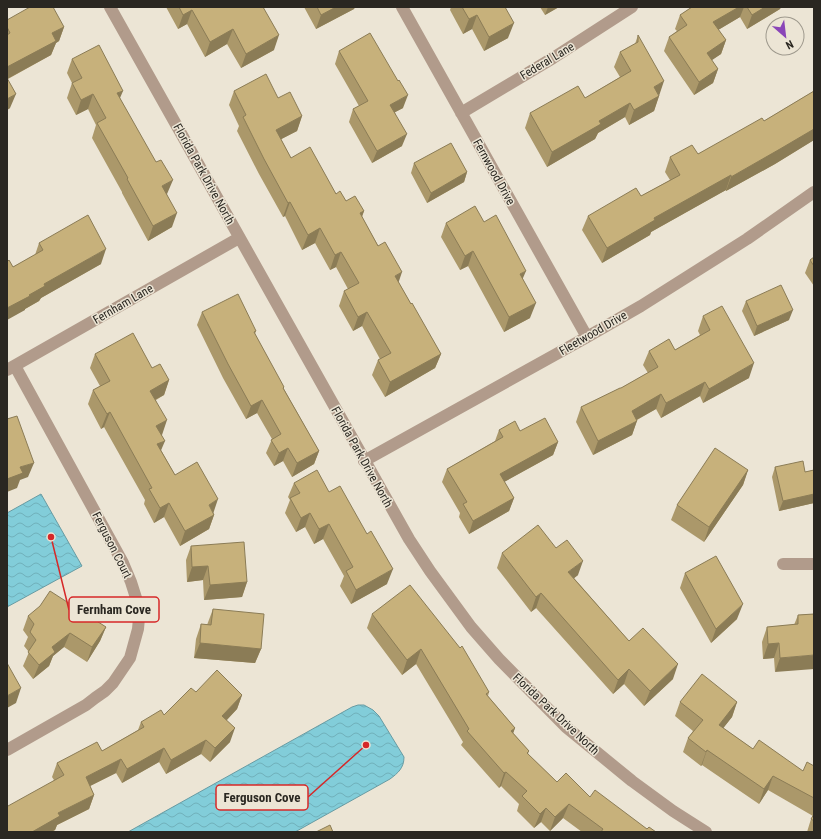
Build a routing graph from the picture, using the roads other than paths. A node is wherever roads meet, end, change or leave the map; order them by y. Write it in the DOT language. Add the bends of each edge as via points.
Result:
graph roads {
  1 [pos="110,7"];
  2 [pos="402,7"];
  3 [pos="632,7"];
  4 [pos="461,113"];
  5 [pos="814,192"];
  6 [pos="239,238"];
  7 [pos="587,337"];
  8 [pos="11,368"];
  9 [pos="364,461"];
  10 [pos="784,564"];
  11 [pos="814,564"];
  12 [pos="7,750"];
  13 [pos="706,832"];
  1 -- 6 [label="street, Florida Park Drive North"];
  2 -- 4 [label="street, Fernwood Drive"];
  3 -- 4 [label="street, Federal Lane" via="560,54"];
  4 -- 7 [label="street, Fernwood Drive"];
  5 -- 7 [label="street, Fleetwood Drive" via="703,267"];
  6 -- 8 [label="street, Fernham Lane"];
  6 -- 9 [label="street, Florida Park Drive North"];
  7 -- 9 [label="street, Fleetwood Drive"];
  8 -- 12 [label="street, Ferguson Court" via="124,563 137,601 139,618 130,658 105,692 86,706"];
  9 -- 13 [label="street, Florida Park Drive North" via="430,571 499,659 566,727 632,781"];
  10 -- 11 [label="street"];
}
